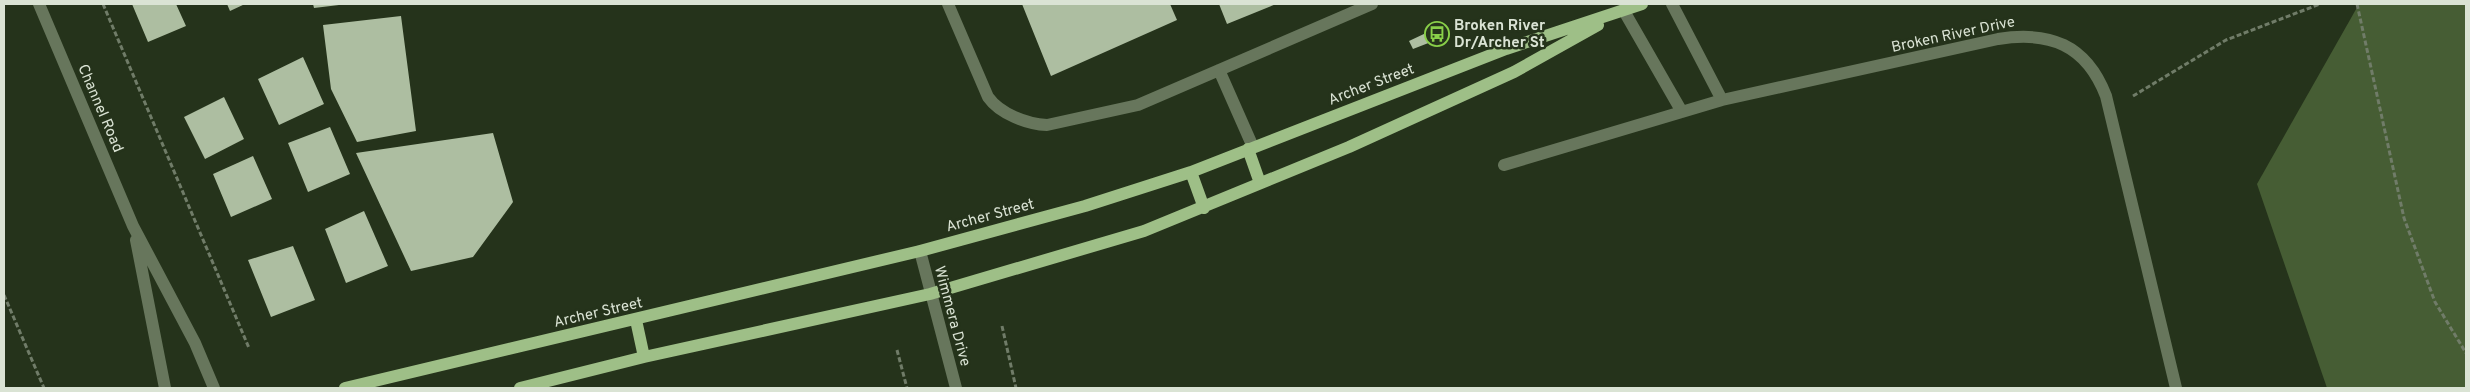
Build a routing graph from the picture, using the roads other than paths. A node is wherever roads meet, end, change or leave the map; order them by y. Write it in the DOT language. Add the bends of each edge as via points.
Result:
graph roads {
  1 [pos="39,4"];
  2 [pos="948,4"];
  3 [pos="1372,4"];
  4 [pos="1642,4"];
  5 [pos="1672,4"];
  6 [pos="1624,11"];
  7 [pos="1219,70"];
  8 [pos="1722,100"];
  9 [pos="1682,112"];
  10 [pos="1250,148"];
  11 [pos="1504,165"];
  12 [pos="1191,172"];
  13 [pos="1260,183"];
  14 [pos="1204,208"];
  15 [pos="133,226"];
  16 [pos="920,251"];
  17 [pos="930,294"];
  18 [pos="636,320"];
  19 [pos="644,356"];
  20 [pos="165,388"];
  21 [pos="214,388"];
  22 [pos="346,388"];
  23 [pos="520,388"];
  24 [pos="956,388"];
  25 [pos="2176,388"];
  1 -- 15 [label="street, Channel Road"];
  2 -- 7 [label="street" via="988,97 1002,111 1039,125 1126,109"];
  3 -- 7 [label="street"];
  4 -- 6 [label="main road, Archer Street"];
  5 -- 8 [label="street"];
  6 -- 9 [label="street"];
  6 -- 10 [label="main road, Archer Street" via="1506,49"];
  6 -- 13 [label="main road, Archer Street" via="1514,72 1349,147"];
  7 -- 10 [label="street"];
  8 -- 9 [label="street, Broken River Drive"];
  8 -- 25 [label="street, Broken River Drive" via="2023,36 2049,38 2067,46 2081,57 2099,80 2109,110"];
  9 -- 11 [label="street, Broken River Drive"];
  10 -- 12 [label="main road, Archer Street"];
  10 -- 13 [label="main road"];
  12 -- 14 [label="main road"];
  12 -- 16 [label="main road, Archer Street" via="1085,206"];
  13 -- 14 [label="main road, Archer Street"];
  14 -- 17 [label="main road, Archer Street" via="1144,231"];
  15 -- 20 [label="street, Channel Road"];
  15 -- 21 [label="street, Channel Road" via="195,343"];
  16 -- 17 [label="street, Wimmera Drive"];
  16 -- 18 [label="main road, Archer Street"];
  17 -- 19 [label="main road, Archer Street"];
  17 -- 24 [label="street, Wimmera Drive"];
  18 -- 19 [label="main road"];
  18 -- 22 [label="main road, Archer Street"];
  19 -- 23 [label="main road, Archer Street"];
}
